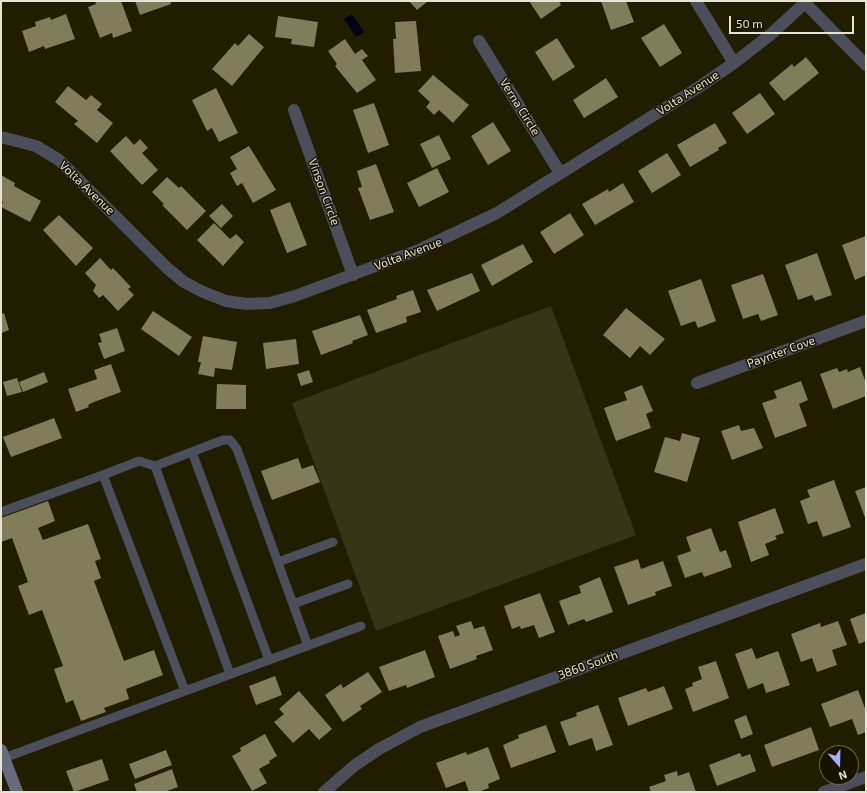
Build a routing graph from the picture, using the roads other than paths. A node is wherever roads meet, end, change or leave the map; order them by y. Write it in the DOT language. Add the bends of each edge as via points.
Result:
graph roads {
  1 [pos="696,1"];
  2 [pos="806,2"];
  3 [pos="480,41"];
  4 [pos="734,63"];
  5 [pos="866,65"];
  6 [pos="294,110"];
  7 [pos="1,137"];
  8 [pos="560,173"];
  9 [pos="353,275"];
  10 [pos="866,321"];
  11 [pos="697,383"];
  12 [pos="192,452"];
  13 [pos="155,466"];
  14 [pos="103,476"];
  15 [pos="1,512"];
  16 [pos="334,542"];
  17 [pos="278,562"];
  18 [pos="866,564"];
  19 [pos="348,584"];
  20 [pos="293,604"];
  21 [pos="361,626"];
  22 [pos="308,646"];
  23 [pos="269,660"];
  24 [pos="230,674"];
  25 [pos="184,691"];
  26 [pos="3,754"];
  27 [pos="866,777"];
  28 [pos="17,792"];
  29 [pos="324,792"];
  30 [pos="824,792"];
  1 -- 4 [label="street"];
  2 -- 4 [label="street, Volta Avenue"];
  2 -- 5 [label="street"];
  3 -- 8 [label="street, Verna Circle"];
  4 -- 8 [label="street, Volta Avenue"];
  6 -- 9 [label="street, Vinson Circle"];
  7 -- 9 [label="street, Volta Avenue" via="36,146 59,160 175,275 215,297 247,304 270,303"];
  8 -- 9 [label="street, Volta Avenue" via="472,226"];
  10 -- 11 [label="street, Paynter Cove"];
  12 -- 13 [label="lane"];
  12 -- 17 [label="lane" via="223,440 230,440 234,444"];
  12 -- 23 [label="lane"];
  13 -- 14 [label="lane" via="139,461"];
  13 -- 24 [label="lane"];
  14 -- 15 [label="lane"];
  14 -- 25 [label="lane"];
  16 -- 17 [label="lane"];
  17 -- 20 [label="lane"];
  18 -- 29 [label="street, 3860 South" via="420,727 379,749 354,766"];
  19 -- 20 [label="lane"];
  20 -- 22 [label="lane"];
  21 -- 22 [label="lane"];
  22 -- 23 [label="lane"];
  23 -- 24 [label="lane"];
  24 -- 25 [label="lane"];
  25 -- 26 [label="lane"];
  26 -- 28 [label="street"];
  27 -- 30 [label="street"];
}
